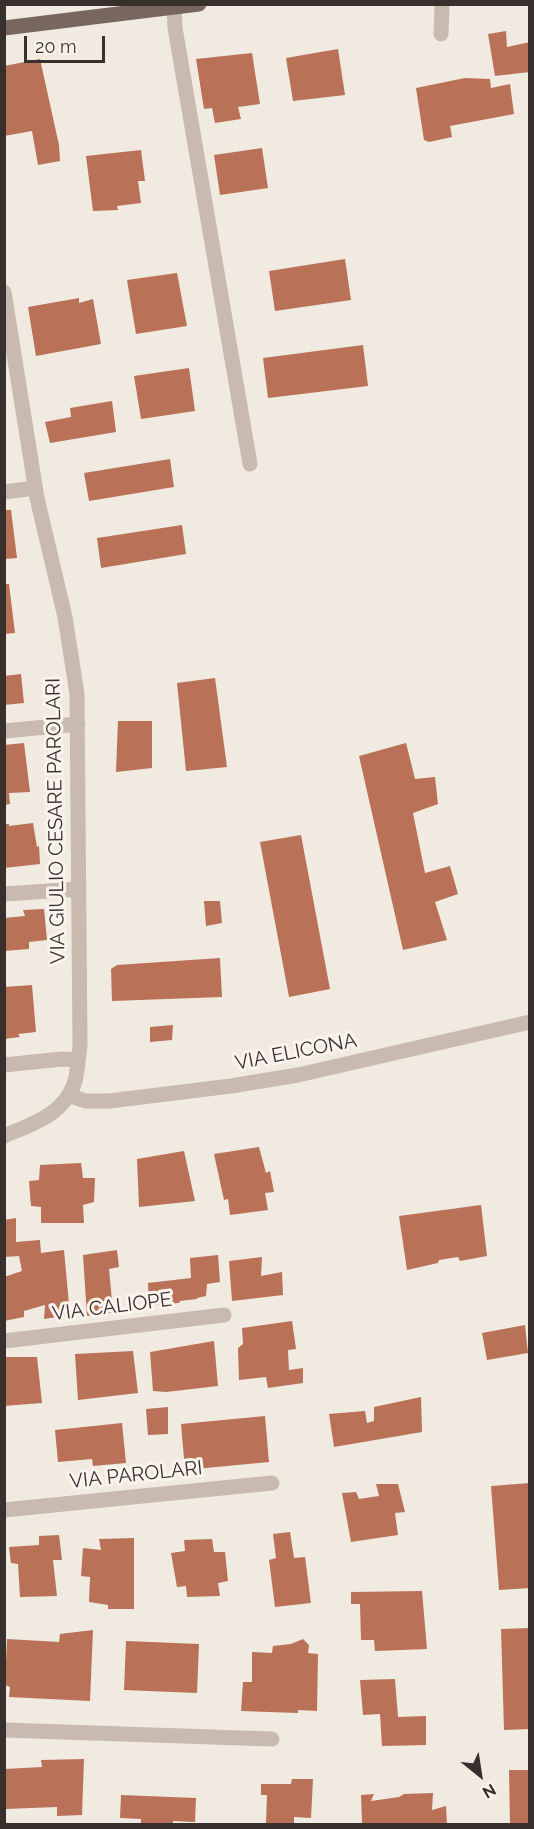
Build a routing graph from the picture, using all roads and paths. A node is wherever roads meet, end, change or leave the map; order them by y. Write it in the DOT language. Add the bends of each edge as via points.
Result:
graph roads {
  1 [pos="199,4"];
  2 [pos="442,4"];
  3 [pos="150,7"];
  4 [pos="174,8"];
  5 [pos="4,28"];
  6 [pos="441,34"];
  7 [pos="4,292"];
  8 [pos="250,464"];
  9 [pos="35,488"];
  10 [pos="4,492"];
  11 [pos="78,724"];
  12 [pos="4,731"];
  13 [pos="79,889"];
  14 [pos="4,894"];
  15 [pos="530,1022"];
  16 [pos="78,1060"];
  17 [pos="4,1065"];
  18 [pos="69,1095"];
  19 [pos="4,1136"];
  20 [pos="224,1315"];
  21 [pos="4,1341"];
  22 [pos="272,1483"];
  23 [pos="4,1510"];
  24 [pos="4,1730"];
  25 [pos="272,1739"];
  1 -- 4 [label="main road"];
  2 -- 6 [label="street"];
  3 -- 4 [label="main road"];
  3 -- 5 [label="main road"];
  4 -- 8 [label="street"];
  7 -- 9 [label="street, VIA GIULIO CESARE PAROLARI"];
  9 -- 10 [label="street"];
  9 -- 11 [label="street, VIA GIULIO CESARE PAROLARI" via="65,617"];
  11 -- 12 [label="street"];
  11 -- 13 [label="street, VIA GIULIO CESARE PAROLARI"];
  13 -- 14 [label="street"];
  13 -- 16 [label="street, VIA GIULIO CESARE PAROLARI"];
  15 -- 18 [label="street, VIA ELICONA" via="298,1075 231,1086 110,1101 85,1101"];
  16 -- 17 [label="street"];
  16 -- 18 [label="street, VIA GIULIO CESARE PAROLARI"];
  18 -- 19 [label="street, VIA GIULIO CESARE PAROLARI" via="44,1119"];
  20 -- 21 [label="street, VIA CALIOPE"];
  22 -- 23 [label="street, VIA PAROLARI"];
  24 -- 25 [label="street"];
}
